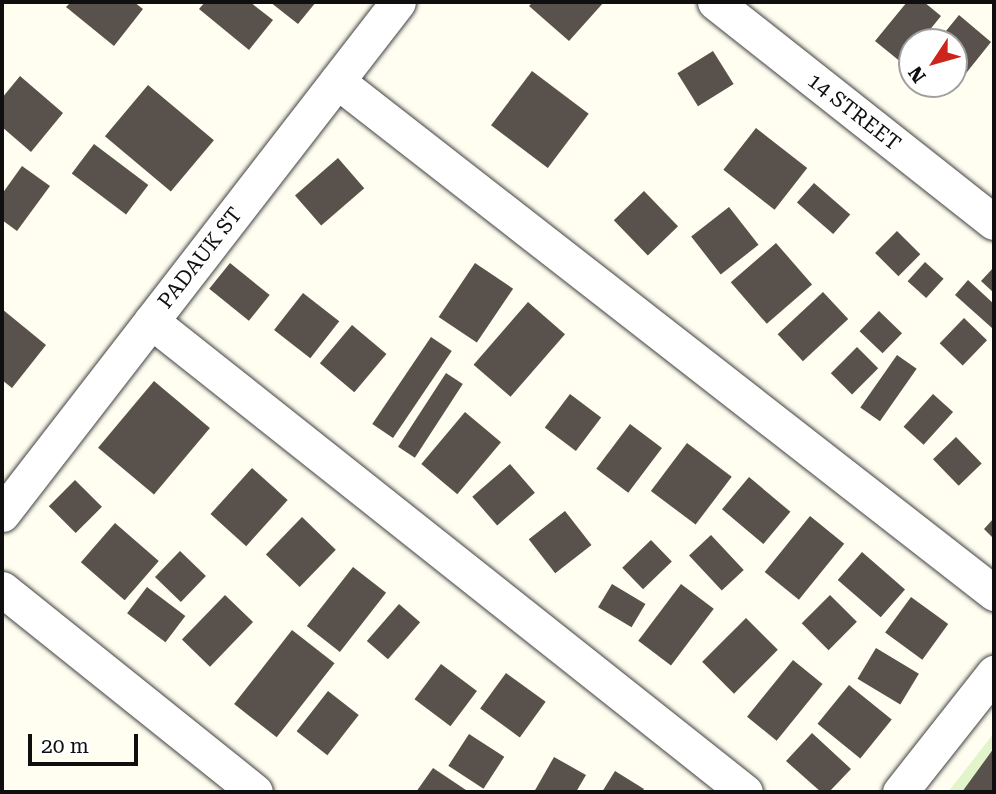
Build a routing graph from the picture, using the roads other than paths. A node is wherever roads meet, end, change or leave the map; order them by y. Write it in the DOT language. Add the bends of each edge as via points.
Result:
graph roads {
  1 [pos="398,2"];
  2 [pos="715,2"];
  3 [pos="337,81"];
  4 [pos="994,222"];
  5 [pos="151,321"];
  6 [pos="2,514"];
  7 [pos="2,589"];
  8 [pos="994,593"];
  9 [pos="994,673"];
  10 [pos="255,792"];
  11 [pos="745,792"];
  12 [pos="900,792"];
  1 -- 3 [label="street, PADAUK ST"];
  2 -- 4 [label="street, 14 STREET"];
  3 -- 5 [label="street, PADAUK ST"];
  3 -- 8 [label="street"];
  5 -- 6 [label="street, PADAUK ST"];
  5 -- 11 [label="street"];
  7 -- 10 [label="street"];
  9 -- 12 [label="street"];
}
